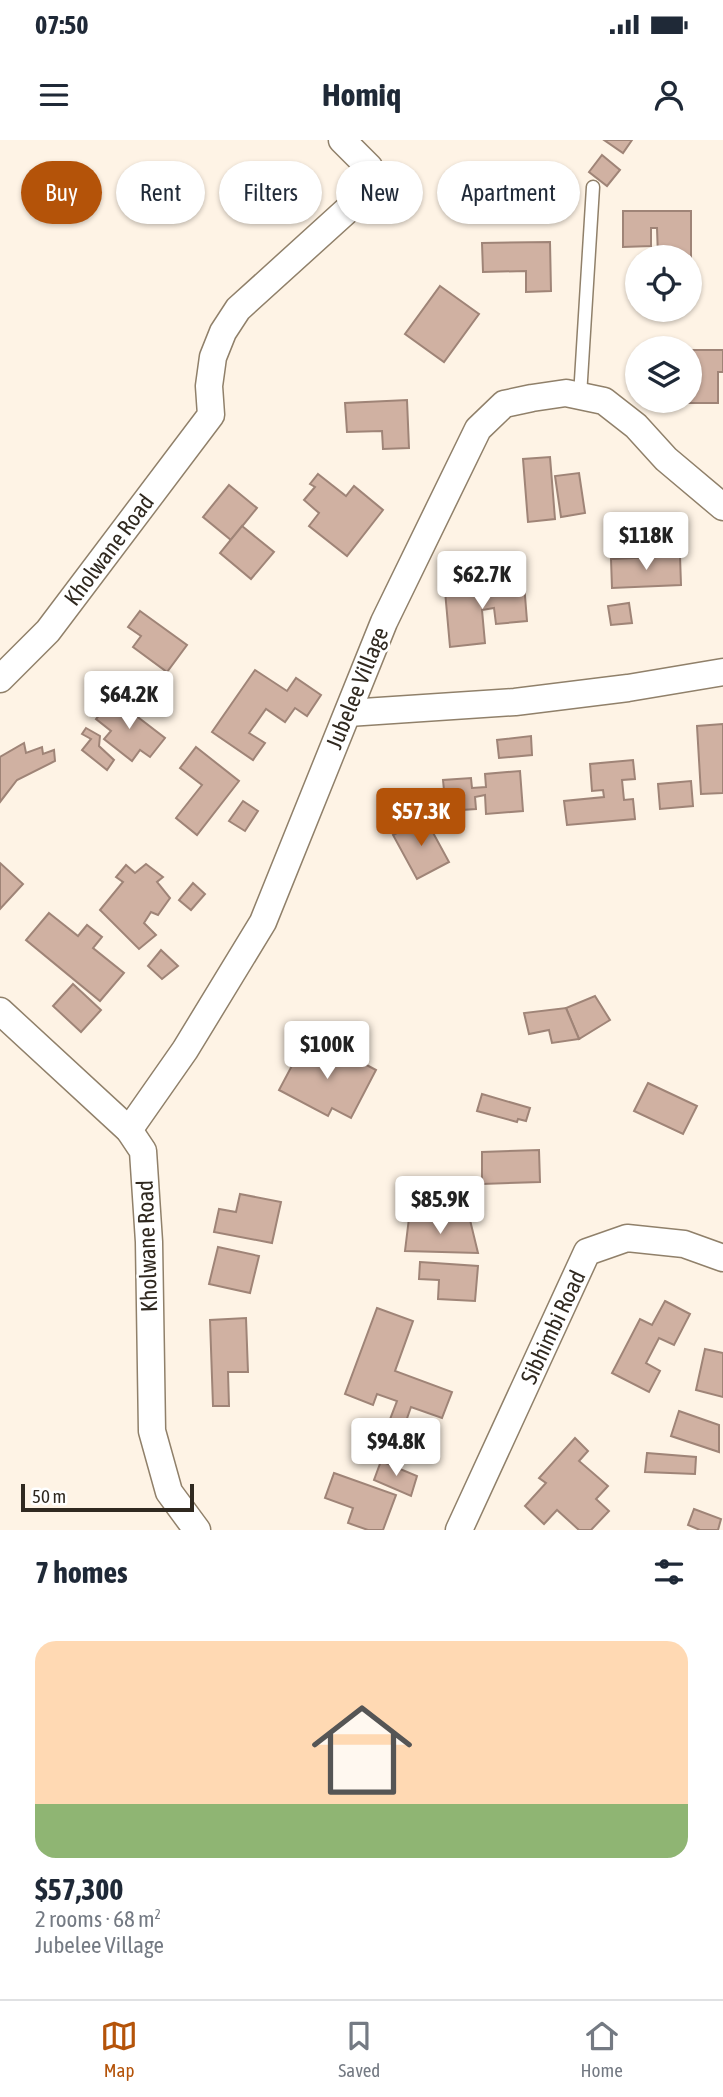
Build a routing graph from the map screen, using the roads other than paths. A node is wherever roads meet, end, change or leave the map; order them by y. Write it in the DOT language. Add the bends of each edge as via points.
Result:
graph roads {
  1 [pos="342,140"];
  2 [pos="593,187"];
  3 [pos="580,396"];
  4 [pos="723,507"];
  5 [pos="723,672"];
  6 [pos="0,679"];
  7 [pos="348,713"];
  8 [pos="0,1011"];
  9 [pos="129,1130"];
  10 [pos="723,1258"];
  11 [pos="197,1530"];
  12 [pos="459,1530"];
  1 -- 6 [label="street, Kholwane Road" via="369,167 369,182 356,202 238,309 214,357 211,415 48,631"];
  2 -- 3 [label="lane"];
  3 -- 4 [label="street, Jubelee Village" via="604,401"];
  3 -- 7 [label="street, Jubelee Village" via="566,393 504,404 478,429 384,622"];
  5 -- 7 [label="street" via="515,702"];
  7 -- 9 [label="street, Jubelee Village" via="263,922 185,1050"];
  8 -- 9 [label="street, Kholwane Road"];
  9 -- 11 [label="street, Kholwane Road" via="143,1151 152,1431 169,1492"];
  10 -- 12 [label="street, Sibhimbi Road" via="684,1244 627,1238 587,1252"];
}
